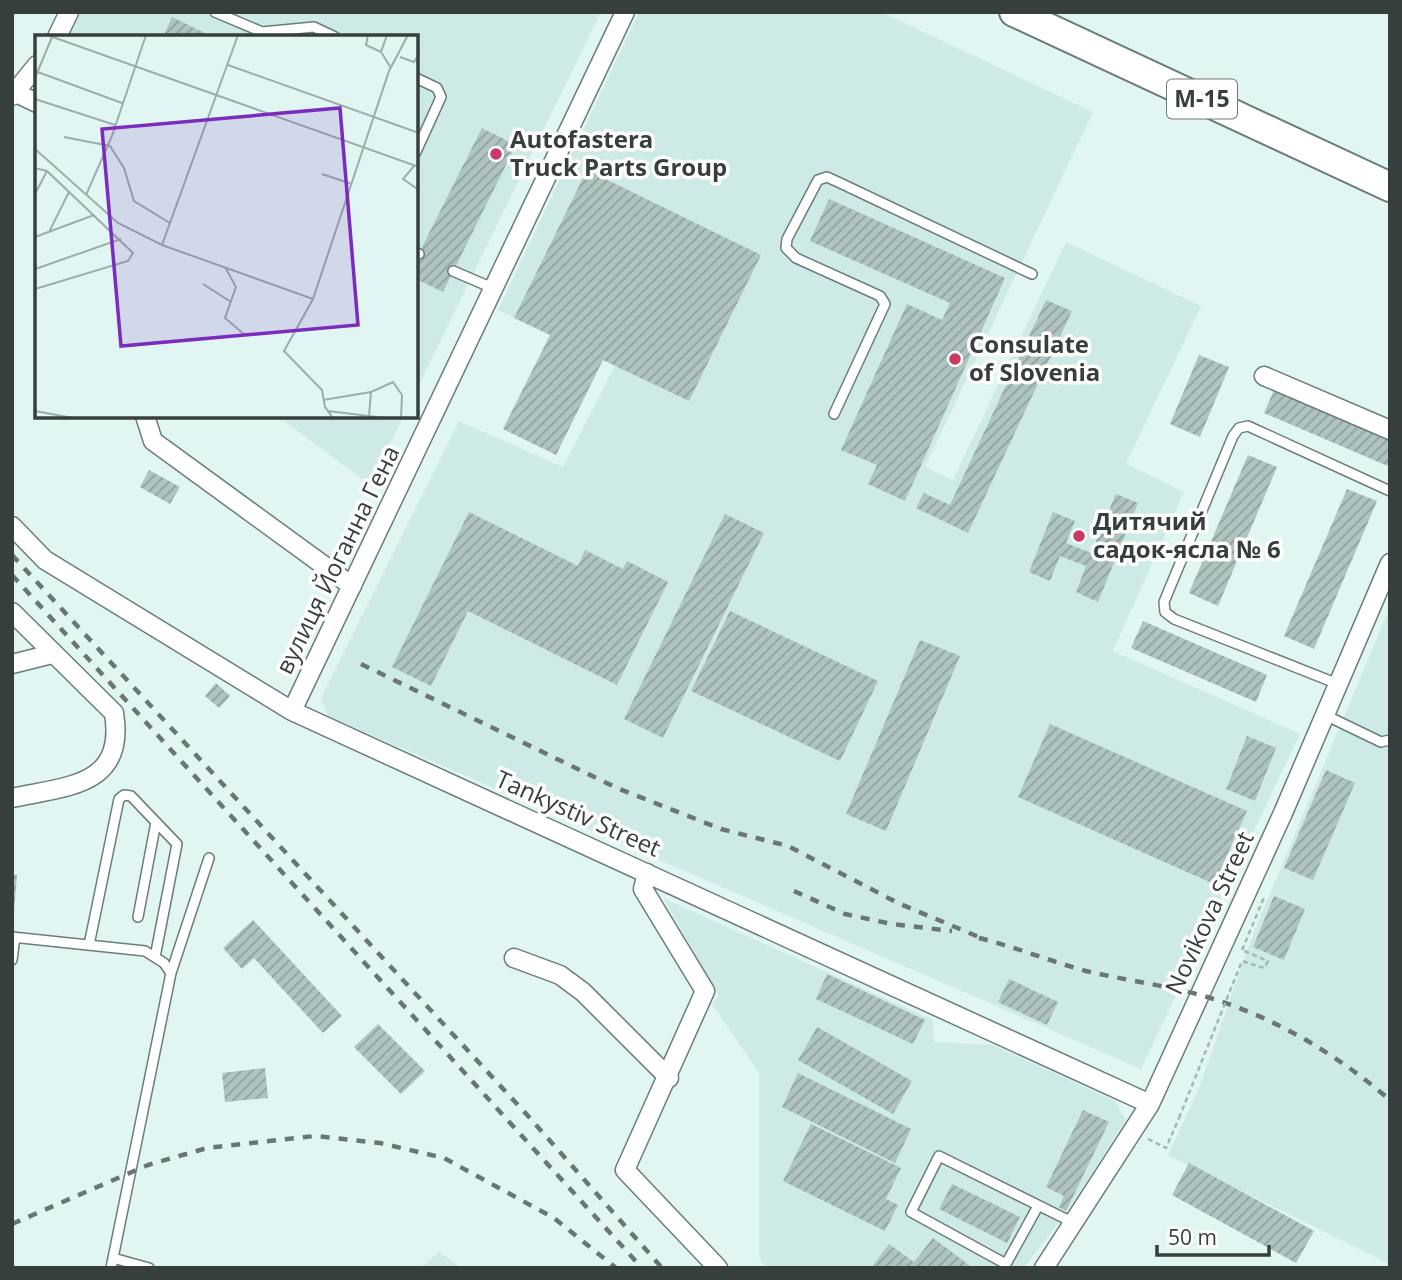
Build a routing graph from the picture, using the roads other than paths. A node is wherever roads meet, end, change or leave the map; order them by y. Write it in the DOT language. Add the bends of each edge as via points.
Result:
graph roads {
  1 [pos="69,12"];
  2 [pos="215,12"];
  3 [pos="625,12"];
  4 [pos="1014,12"];
  5 [pos="59,35"];
  6 [pos="331,35"];
  7 [pos="35,67"];
  8 [pos="418,79"];
  9 [pos="13,93"];
  10 [pos="35,102"];
  11 [pos="418,148"];
  12 [pos="1390,187"];
  13 [pos="453,271"];
  14 [pos="1032,274"];
  15 [pos="495,289"];
  16 [pos="1264,376"];
  17 [pos="834,415"];
  18 [pos="146,418"];
  19 [pos="1390,430"];
  20 [pos="1390,491"];
  21 [pos="12,526"];
  22 [pos="1390,563"];
  23 [pos="352,586"];
  24 [pos="12,612"];
  25 [pos="52,654"];
  26 [pos="12,664"];
  27 [pos="1338,684"];
  28 [pos="292,711"];
  29 [pos="1325,715"];
  30 [pos="1390,740"];
  31 [pos="12,798"];
  32 [pos="156,821"];
  33 [pos="209,858"];
  34 [pos="648,873"];
  35 [pos="138,917"];
  36 [pos="13,937"];
  37 [pos="89,945"];
  38 [pos="155,957"];
  39 [pos="514,958"];
  40 [pos="12,960"];
  41 [pos="171,973"];
  42 [pos="669,1078"];
  43 [pos="1150,1104"];
  44 [pos="1038,1206"];
  45 [pos="1074,1223"];
  46 [pos="112,1263"];
  47 [pos="149,1268"];
  48 [pos="718,1268"];
  49 [pos="1044,1268"];
  1 -- 5 [label="street"];
  2 -- 6 [label="lane" via="262,32 314,27"];
  3 -- 15 [label="street, вулиця Йоганна Гена"];
  4 -- 12 [label="main road, М-15"];
  7 -- 9 [label="street"];
  8 -- 11 [label="lane" via="437,88 441,97"];
  9 -- 10 [label="street"];
  13 -- 15 [label="lane"];
  14 -- 17 [label="lane" via="827,177 818,180 786,248 796,258 880,296 885,304"];
  15 -- 23 [label="street, вулиця Йоганна Гена"];
  16 -- 19 [label="street"];
  18 -- 23 [label="street" via="153,441"];
  20 -- 27 [label="lane" via="1248,426 1239,428 1164,602 1165,612 1174,619"];
  21 -- 28 [label="street, Tankystiv Street" via="45,560"];
  22 -- 27 [label="street, Novikova Street"];
  23 -- 28 [label="street, вулиця Йоганна Гена"];
  24 -- 25 [label="street"];
  25 -- 26 [label="street"];
  25 -- 31 [label="street" via="114,713 115,748 98,775 83,783"];
  27 -- 29 [label="street, Novikova Street"];
  28 -- 34 [label="street, Tankystiv Street"];
  29 -- 30 [label="lane" via="1381,742"];
  29 -- 43 [label="street, Novikova Street"];
  32 -- 35 [label="lane"];
  32 -- 37 [label="lane" via="131,796 124,794 119,799"];
  32 -- 38 [label="lane" via="174,839 177,851"];
  33 -- 41 [label="lane"];
  34 -- 42 [label="street" via="643,890 705,991"];
  34 -- 43 [label="street, Tankystiv Street"];
  36 -- 37 [label="lane"];
  36 -- 40 [label="lane"];
  37 -- 38 [label="lane" via="145,951"];
  38 -- 41 [label="lane"];
  39 -- 42 [label="street" via="560,975 583,992"];
  41 -- 46 [label="lane"];
  42 -- 48 [label="street" via="625,1170"];
  43 -- 45 [label="street, Novikova Street"];
  44 -- 44 [label="lane" via="939,1156 911,1212 1006,1264"];
  44 -- 45 [label="lane"];
  45 -- 49 [label="street, Novikova Street"];
  46 -- 47 [label="lane"];
}
